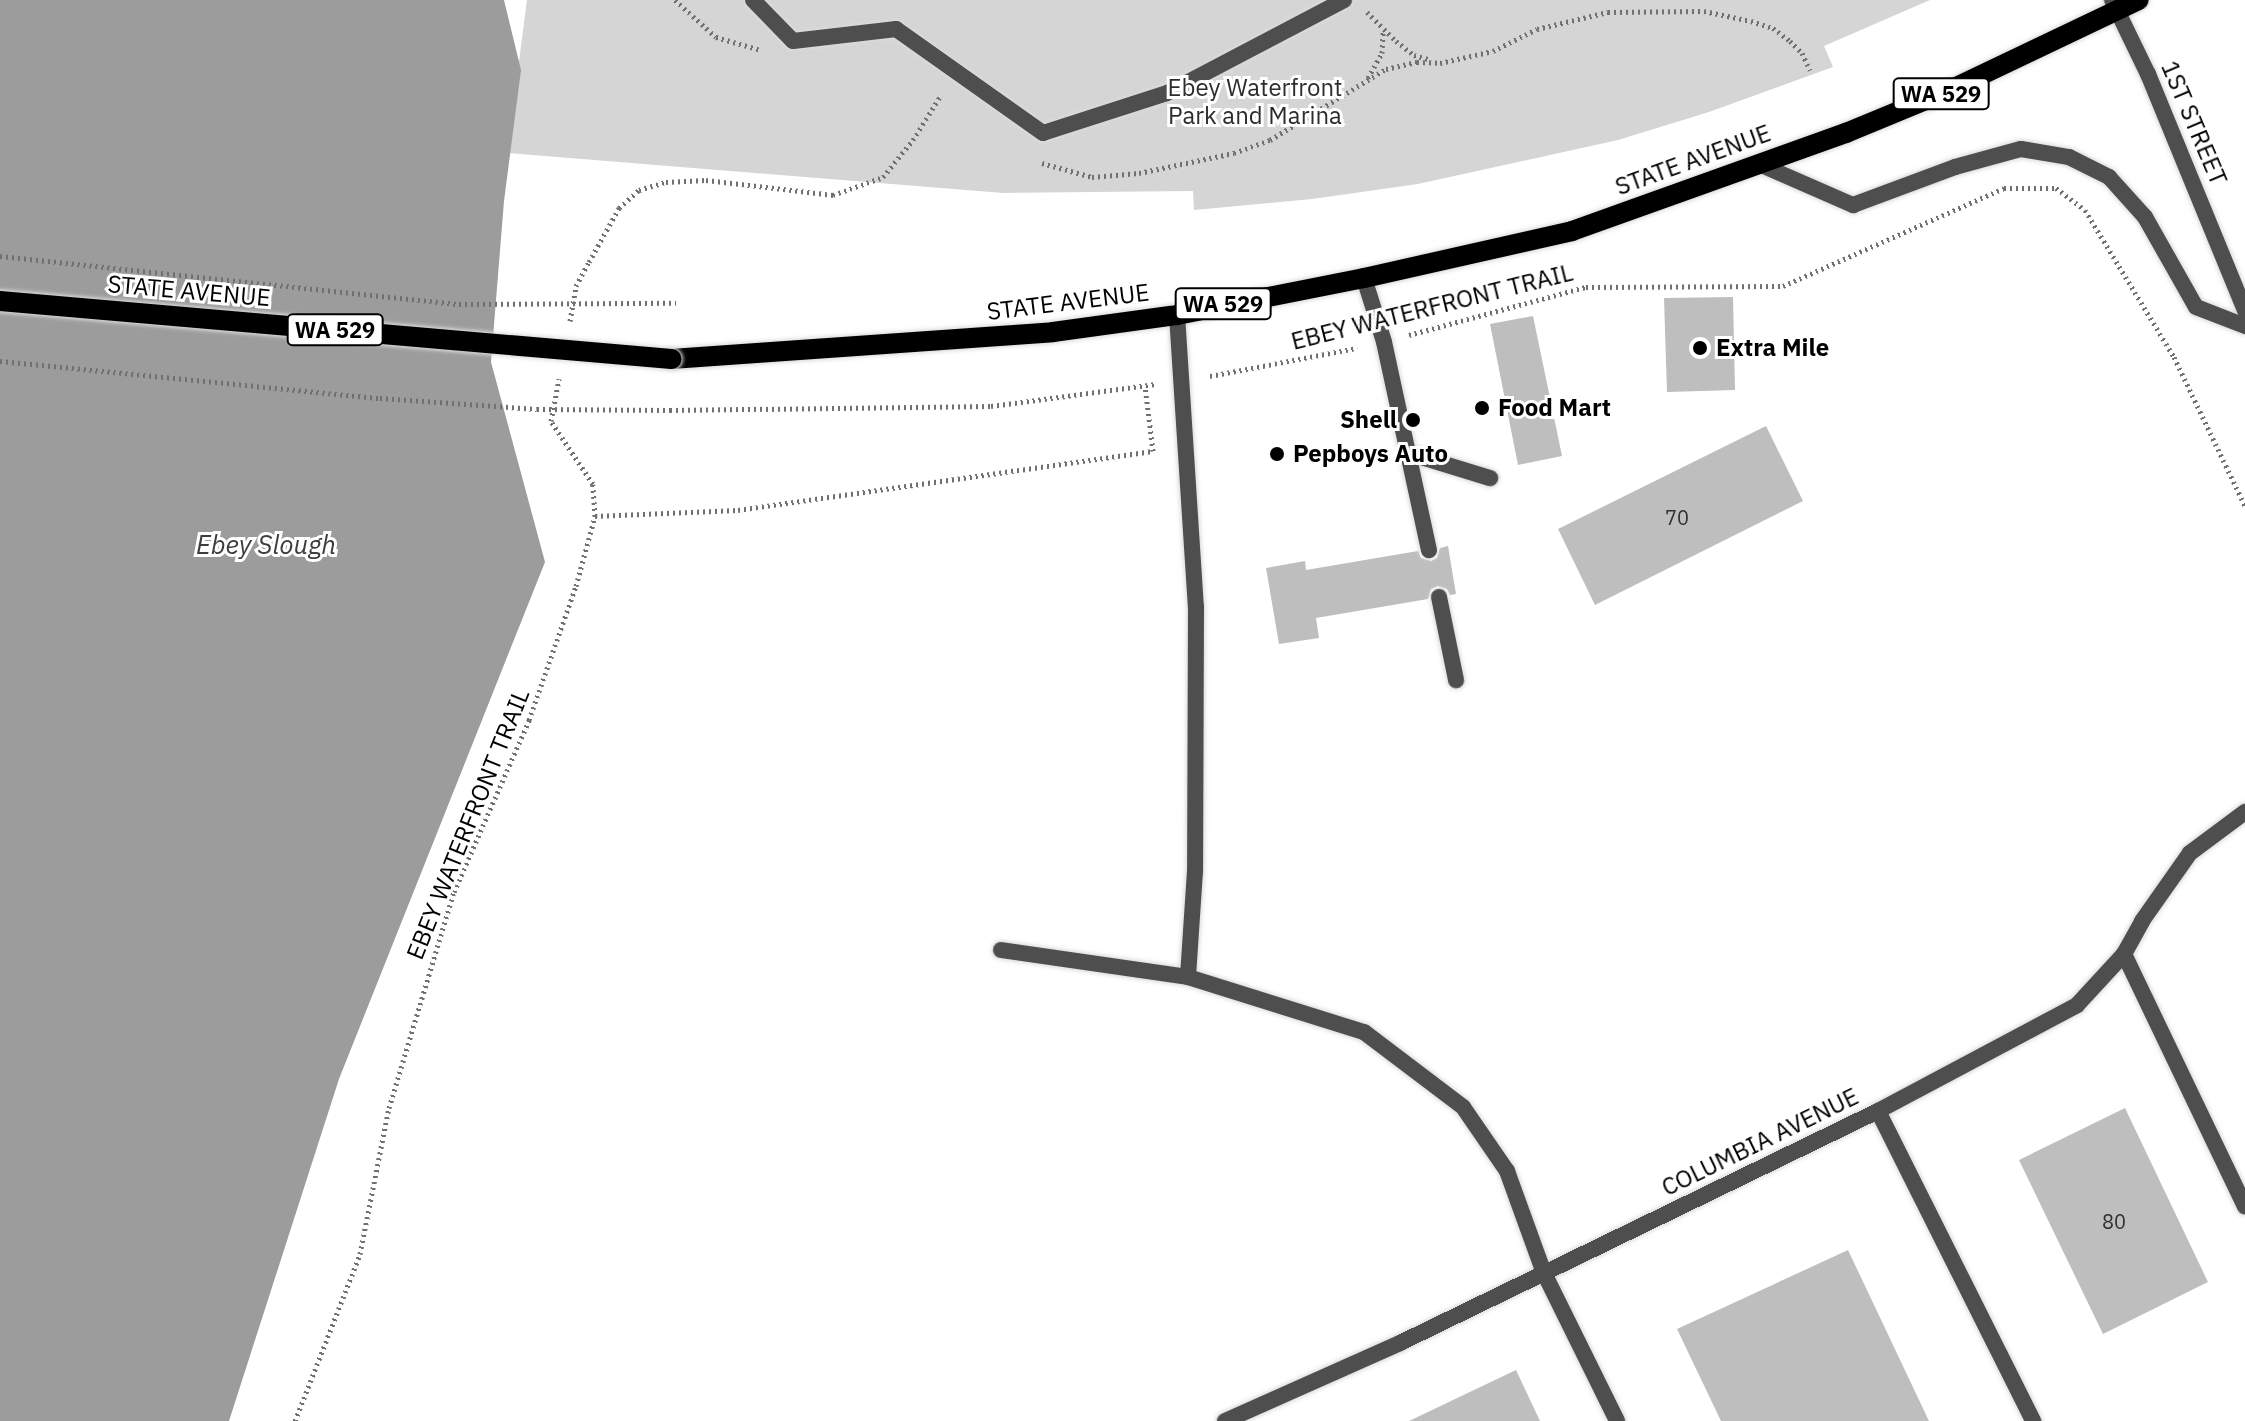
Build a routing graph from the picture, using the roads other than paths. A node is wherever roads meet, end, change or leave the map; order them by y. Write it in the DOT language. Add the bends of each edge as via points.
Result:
graph roads {
  1 [pos="753,0"];
  2 [pos="1344,0"];
  3 [pos="2139,0"];
  4 [pos="2115,5"];
  5 [pos="1759,164"];
  6 [pos="1364,278"];
  7 [pos="0,301"];
  8 [pos="2245,311"];
  9 [pos="1177,315"];
  10 [pos="2245,326"];
  11 [pos="1408,453"];
  12 [pos="1490,478"];
  13 [pos="1429,550"];
  14 [pos="1439,597"];
  15 [pos="1456,680"];
  16 [pos="2245,812"];
  17 [pos="1001,950"];
  18 [pos="2124,954"];
  19 [pos="1188,977"];
  20 [pos="1878,1111"];
  21 [pos="2245,1207"];
  22 [pos="1544,1273"];
  23 [pos="1225,1421"];
  24 [pos="1617,1421"];
  25 [pos="2033,1421"];
  1 -- 2 [label="street" via="793,41 896,29 1043,133 1209,75"];
  3 -- 4 [label="main road, STATE AVENUE / WA 529"];
  4 -- 5 [label="main road, STATE AVENUE / WA 529" via="1950,90"];
  4 -- 8 [label="street, 1ST STREET"];
  5 -- 6 [label="main road, STATE AVENUE / WA 529" via="1572,231"];
  5 -- 10 [label="street" via="1853,205 2021,149 2069,157 2109,177 2145,217 2196,307"];
  6 -- 9 [label="main road, STATE AVENUE / WA 529"];
  6 -- 11 [label="street"];
  7 -- 9 [label="main road, STATE AVENUE / WA 529, bridge" via="671,359 1037,334"];
  9 -- 19 [label="street" via="1196,607 1195,871"];
  11 -- 12 [label="street"];
  11 -- 13 [label="street"];
  14 -- 15 [label="street"];
  16 -- 18 [label="street, COLUMBIA AVENUE" via="2190,853"];
  17 -- 19 [label="street"];
  18 -- 20 [label="street, COLUMBIA AVENUE" via="2077,1005"];
  18 -- 21 [label="street"];
  19 -- 22 [label="street" via="1364,1032 1463,1107 1507,1171"];
  20 -- 22 [label="street, COLUMBIA AVENUE"];
  20 -- 25 [label="street"];
  22 -- 23 [label="street, COLUMBIA AVENUE"];
  22 -- 24 [label="street"];
}
